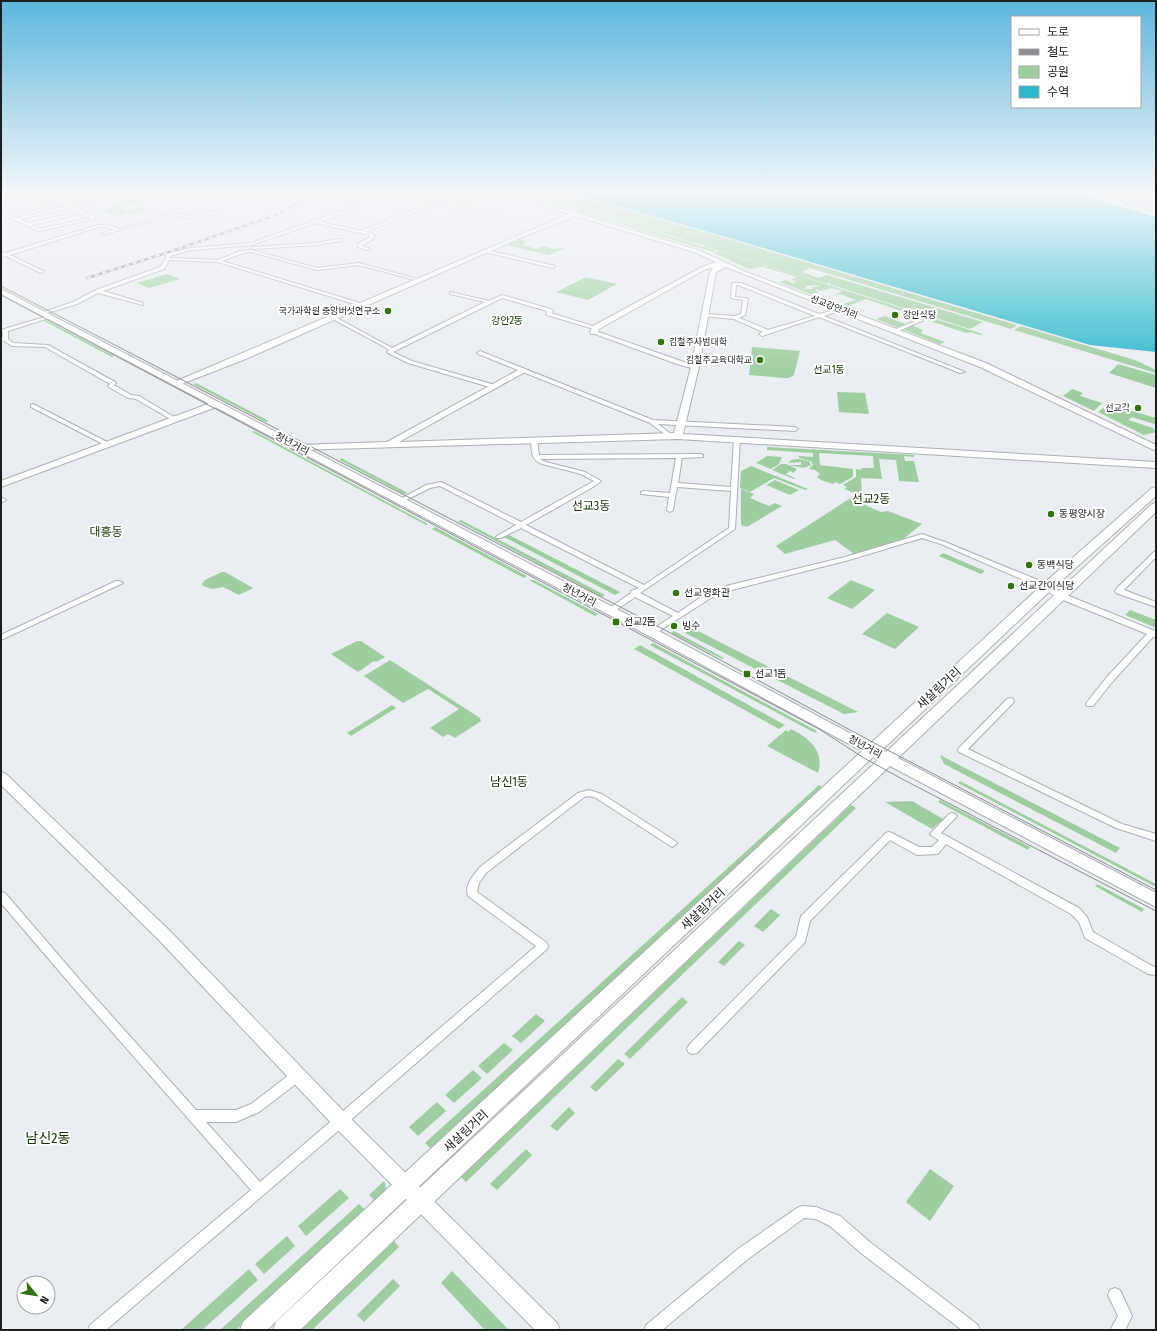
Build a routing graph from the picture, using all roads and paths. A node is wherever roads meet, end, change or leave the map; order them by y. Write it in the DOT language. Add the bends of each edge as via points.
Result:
graph roads {
  1 [pos="2,254"];
  2 [pos="176,254"];
  3 [pos="201,254"];
  4 [pos="236,254"];
  5 [pos="266,254"];
  6 [pos="479,254"];
  7 [pos="499,254"];
  8 [pos="706,254"];
  9 [pos="168,257"];
  10 [pos="218,261"];
  11 [pos="724,264"];
  12 [pos="553,267"];
  13 [pos="41,272"];
  14 [pos="419,280"];
  15 [pos="1,291"];
  16 [pos="98,291"];
  17 [pos="452,293"];
  18 [pos="489,302"];
  19 [pos="141,304"];
  20 [pos="361,305"];
  21 [pos="840,310"];
  22 [pos="47,315"];
  23 [pos="704,315"];
  24 [pos="820,315"];
  25 [pos="333,318"];
  26 [pos="735,318"];
  27 [pos="922,320"];
  28 [pos="595,330"];
  29 [pos="4,331"];
  30 [pos="894,331"];
  31 [pos="768,332"];
  32 [pos="762,334"];
  33 [pos="392,350"];
  34 [pos="480,353"];
  35 [pos="695,367"];
  36 [pos="522,370"];
  37 [pos="962,372"];
  38 [pos="176,383"];
  39 [pos="493,386"];
  40 [pos="216,404"];
  41 [pos="33,406"];
  42 [pos="174,419"];
  43 [pos="652,422"];
  44 [pos="680,424"];
  45 [pos="796,429"];
  46 [pos="674,436"];
  47 [pos="737,439"];
  48 [pos="534,440"];
  49 [pos="107,444"];
  50 [pos="388,444"];
  51 [pos="299,448"];
  52 [pos="1156,448"];
  53 [pos="679,456"];
  54 [pos="701,456"];
  55 [pos="536,457"];
  56 [pos="1156,465"];
  57 [pos="1,484"];
  58 [pos="674,485"];
  59 [pos="735,489"];
  60 [pos="1156,490"];
  61 [pos="644,493"];
  62 [pos="672,495"];
  63 [pos="400,501"];
  64 [pos="1156,506"];
  65 [pos="670,510"];
  66 [pos="521,525"];
  67 [pos="499,537"];
  68 [pos="1156,553"];
  69 [pos="118,583"];
  70 [pos="643,587"];
  71 [pos="1047,587"];
  72 [pos="634,593"];
  73 [pos="1061,596"];
  74 [pos="1156,605"];
  75 [pos="609,611"];
  76 [pos="679,616"];
  77 [pos="653,633"];
  78 [pos="1154,634"];
  79 [pos="1,638"];
  80 [pos="1010,701"];
  81 [pos="1090,704"];
  82 [pos="872,751"];
  83 [pos="888,760"];
  84 [pos="1,778"];
  85 [pos="952,816"];
  86 [pos="1156,838"];
  87 [pos="945,839"];
  88 [pos="672,844"];
  89 [pos="1,896"];
  90 [pos="1156,901"];
  91 [pos="1156,971"];
  92 [pos="693,1049"];
  93 [pos="297,1076"];
  94 [pos="194,1116"];
  95 [pos="341,1121"];
  96 [pos="406,1186"];
  97 [pos="259,1190"];
  98 [pos="421,1201"];
  99 [pos="1115,1295"];
  100 [pos="95,1330"];
  101 [pos="251,1330"];
  102 [pos="284,1330"];
  103 [pos="550,1330"];
  104 [pos="651,1330"];
  105 [pos="973,1330"];
  106 [pos="1117,1330"];
  1 -- 13 [label="street"];
  2 -- 9 [label="street"];
  3 -- 9 [label="street"];
  4 -- 10 [label="street"];
  5 -- 14 [label="street" via="317,269 359,264"];
  6 -- 14 [label="street"];
  7 -- 12 [label="street"];
  8 -- 11 [label="street, 선교강안거리"];
  9 -- 10 [label="street"];
  9 -- 16 [label="street" via="162,268"];
  10 -- 20 [label="street"];
  11 -- 21 [label="street, 선교강안거리"];
  11 -- 23 [label="street" via="713,272"];
  11 -- 28 [label="street" via="704,268"];
  14 -- 20 [label="street"];
  15 -- 22 [label="main road, 청년거리"];
  16 -- 19 [label="street"];
  16 -- 22 [label="street"];
  17 -- 18 [label="street"];
  18 -- 28 [label="street" via="502,296 507,297 549,310 549,314"];
  18 -- 33 [label="street"];
  20 -- 25 [label="street"];
  21 -- 24 [label="street"];
  21 -- 30 [label="street, 선교강안거리"];
  22 -- 29 [label="street"];
  22 -- 38 [label="main road, 청년거리"];
  23 -- 26 [label="street"];
  23 -- 35 [label="street"];
  24 -- 26 [label="street" via="736,283 733,298 746,299 744,314"];
  24 -- 31 [label="street"];
  24 -- 37 [label="street"];
  25 -- 33 [label="street"];
  25 -- 38 [label="street"];
  26 -- 31 [label="street"];
  27 -- 30 [label="street"];
  28 -- 35 [label="street"];
  29 -- 42 [label="street" via="5,340 12,344 46,346 113,383 111,386 130,397 137,397"];
  30 -- 52 [label="street, 선교강안거리" via="983,365"];
  31 -- 32 [label="street"];
  33 -- 39 [label="street" via="390,352 410,362"];
  34 -- 36 [label="street"];
  35 -- 44 [label="street"];
  36 -- 39 [label="street"];
  36 -- 43 [label="street"];
  38 -- 40 [label="main road, 청년거리"];
  39 -- 50 [label="street"];
  40 -- 42 [label="street"];
  40 -- 51 [label="main road, 청년거리"];
  41 -- 49 [label="street"];
  42 -- 49 [label="street"];
  43 -- 44 [label="street"];
  43 -- 46 [label="street"];
  44 -- 45 [label="street"];
  44 -- 46 [label="street"];
  46 -- 47 [label="street"];
  46 -- 48 [label="street"];
  47 -- 56 [label="street"];
  47 -- 59 [label="street"];
  48 -- 50 [label="street"];
  48 -- 55 [label="street"];
  49 -- 57 [label="street"];
  50 -- 51 [label="street"];
  51 -- 63 [label="main road, 청년거리"];
  53 -- 54 [label="street"];
  53 -- 55 [label="street"];
  53 -- 58 [label="street"];
  55 -- 66 [label="street" via="544,463 583,473 598,481"];
  58 -- 59 [label="street"];
  58 -- 62 [label="street"];
  59 -- 70 [label="street" via="732,529"];
  60 -- 71 [label="main road, 새살림거리"];
  61 -- 62 [label="street"];
  62 -- 65 [label="street"];
  63 -- 66 [label="street" via="428,486 440,484"];
  63 -- 75 [label="main road, 청년거리"];
  64 -- 73 [label="main road, 새살림거리"];
  66 -- 67 [label="street"];
  66 -- 70 [label="street"];
  68 -- 74 [label="street" via="1119,591"];
  69 -- 79 [label="street"];
  70 -- 72 [label="street"];
  71 -- 73 [label="street"];
  71 -- 76 [label="street" via="922,536 810,569 711,594"];
  71 -- 82 [label="main road, 새살림거리"];
  72 -- 75 [label="street"];
  72 -- 76 [label="street"];
  73 -- 78 [label="street"];
  73 -- 83 [label="main road, 새살림거리"];
  75 -- 77 [label="main road, 청년거리"];
  76 -- 77 [label="street"];
  77 -- 82 [label="main road, 청년거리"];
  78 -- 81 [label="street" via="1110,679"];
  80 -- 86 [label="street" via="962,750 1119,826"];
  82 -- 83 [label="main road, 청년거리"];
  82 -- 96 [label="main road, 새살림거리"];
  83 -- 90 [label="main road, 청년거리"];
  83 -- 98 [label="main road, 새살림거리"];
  84 -- 93 [label="street" via="164,935"];
  85 -- 87 [label="street" via="935,834"];
  87 -- 91 [label="street" via="1075,911 1083,920 1089,935"];
  87 -- 92 [label="street" via="935,851 917,851 889,835 805,919 801,939"];
  88 -- 95 [label="street" via="599,796 589,793 581,795 483,870 474,882 472,893 543,946"];
  89 -- 94 [label="street"];
  93 -- 94 [label="street" via="255,1108 236,1116"];
  93 -- 95 [label="street"];
  94 -- 97 [label="street"];
  95 -- 96 [label="street"];
  95 -- 97 [label="street"];
  96 -- 98 [label="street"];
  96 -- 101 [label="main road, 새살림거리"];
  97 -- 100 [label="street"];
  98 -- 102 [label="main road, 새살림거리"];
  98 -- 103 [label="street"];
  99 -- 106 [label="street" via="1125,1316"];
  104 -- 105 [label="street" via="743,1254 802,1212 816,1213 835,1221"];
}
